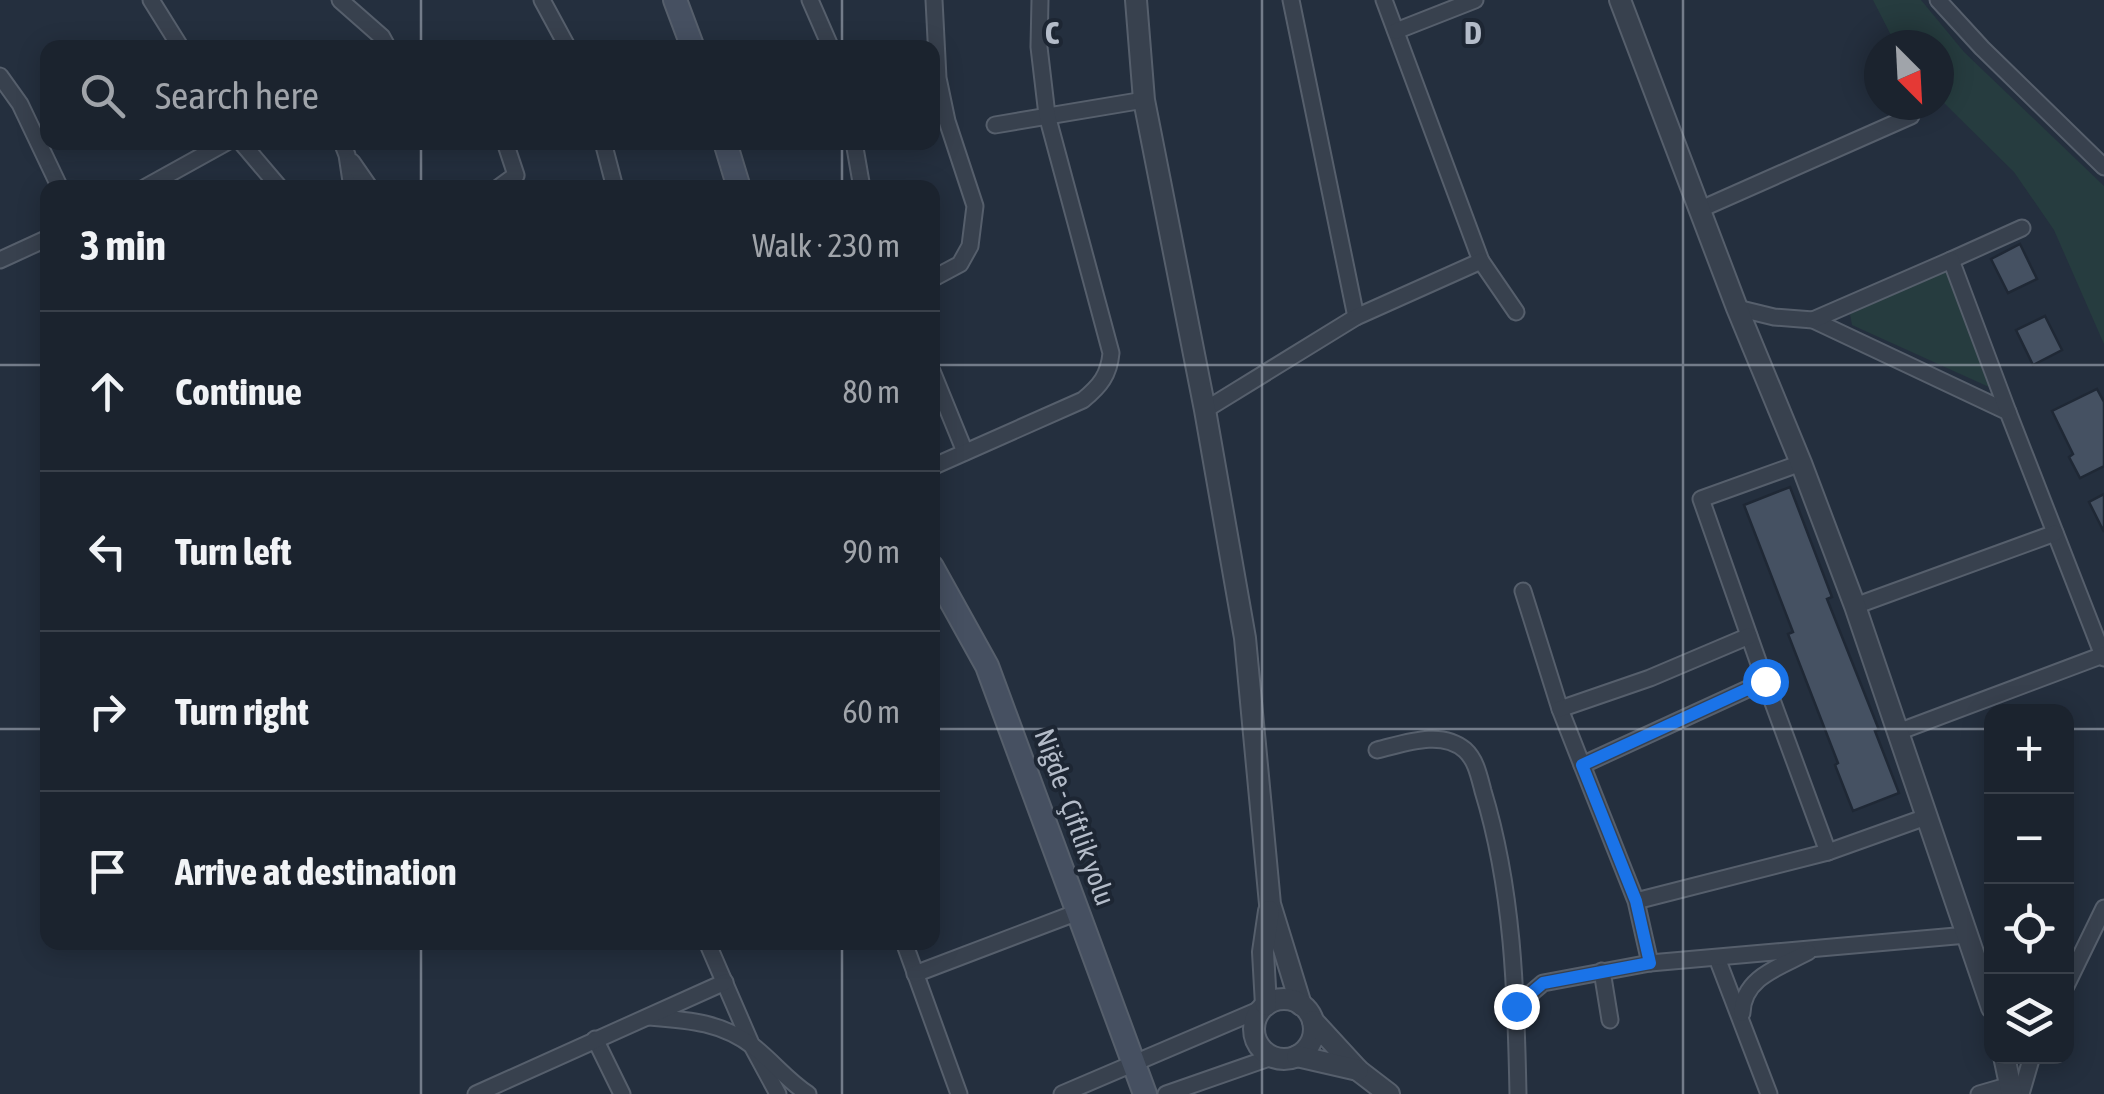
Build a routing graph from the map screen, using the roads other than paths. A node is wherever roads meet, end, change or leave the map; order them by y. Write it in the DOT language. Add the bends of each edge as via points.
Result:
graph roads {
  1 [pos="151,0"];
  2 [pos="340,0"];
  3 [pos="542,0"];
  4 [pos="674,0"];
  5 [pos="810,0"];
  6 [pos="934,0"];
  7 [pos="1040,0"];
  8 [pos="1136,0"];
  9 [pos="1290,0"];
  10 [pos="1384,0"];
  11 [pos="1475,0"];
  12 [pos="1620,0"];
  13 [pos="1938,0"];
  14 [pos="1396,30"];
  15 [pos="176,40"];
  16 [pos="383,40"];
  17 [pos="564,40"];
  18 [pos="690,40"];
  19 [pos="828,40"];
  20 [pos="937,40"];
  21 [pos="0,76"];
  22 [pos="940,79"];
  23 [pos="1144,100"];
  24 [pos="1047,115"];
  25 [pos="1902,120"];
  26 [pos="995,125"];
  27 [pos="40,146"];
  28 [pos="42,150"];
  29 [pos="213,150"];
  30 [pos="248,150"];
  31 [pos="345,150"];
  32 [pos="346,150"];
  33 [pos="508,150"];
  34 [pos="605,150"];
  35 [pos="727,150"];
  36 [pos="855,150"];
  37 [pos="2104,167"];
  38 [pos="56,180"];
  39 [pos="158,180"];
  40 [pos="273,180"];
  41 [pos="351,180"];
  42 [pos="365,180"];
  43 [pos="509,180"];
  44 [pos="613,180"];
  45 [pos="737,180"];
  46 [pos="861,180"];
  47 [pos="1701,209"];
  48 [pos="2022,228"];
  49 [pos="40,242"];
  50 [pos="0,260"];
  51 [pos="1951,260"];
  52 [pos="1481,261"];
  53 [pos="940,275"];
  54 [pos="1736,308"];
  55 [pos="1516,312"];
  56 [pos="1356,318"];
  57 [pos="1813,320"];
  58 [pos="940,391"];
  59 [pos="1205,410"];
  60 [pos="2008,412"];
  61 [pos="965,452"];
  62 [pos="940,463"];
  63 [pos="1801,463"];
  64 [pos="2055,533"];
  65 [pos="940,581"];
  66 [pos="1523,591"];
  67 [pos="1855,606"];
  68 [pos="1749,636"];
  69 [pos="2103,657"];
  70 [pos="1765,681"];
  71 [pos="1560,709"];
  72 [pos="1898,732"];
  73 [pos="1376,750"];
  74 [pos="1582,765"];
  75 [pos="1926,817"];
  76 [pos="1828,852"];
  77 [pos="1636,901"];
  78 [pos="1270,904"];
  79 [pos="2104,908"];
  80 [pos="1078,912"];
  81 [pos="1967,935"];
  82 [pos="1815,949"];
  83 [pos="711,950"];
  84 [pos="907,950"];
  85 [pos="1717,958"];
  86 [pos="1650,963"];
  87 [pos="1602,971"];
  88 [pos="915,974"];
  89 [pos="2072,974"];
  90 [pos="725,982"];
  91 [pos="1984,985"];
  92 [pos="1516,1006"];
  93 [pos="1264,1007"];
  94 [pos="1307,1013"];
  95 [pos="645,1017"];
  96 [pos="1610,1020"];
  97 [pos="1742,1022"];
  98 [pos="595,1039"];
  99 [pos="752,1046"];
  100 [pos="1297,1056"];
  101 [pos="1272,1058"];
  102 [pos="1133,1063"];
  103 [pos="2007,1064"];
  104 [pos="2029,1064"];
  105 [pos="1359,1070"];
  106 [pos="2015,1091"];
  107 [pos="476,1094"];
  108 [pos="622,1094"];
  109 [pos="778,1094"];
  110 [pos="808,1094"];
  111 [pos="960,1094"];
  112 [pos="1062,1094"];
  113 [pos="1145,1094"];
  114 [pos="1166,1094"];
  115 [pos="1389,1094"];
  116 [pos="1518,1094"];
  117 [pos="1769,1094"];
  118 [pos="1979,1094"];
  1 -- 15 [label="street"];
  2 -- 16 [label="street"];
  3 -- 17 [label="street"];
  4 -- 18 [label="main road"];
  5 -- 19 [label="street"];
  6 -- 20 [label="street"];
  7 -- 24 [label="street"];
  8 -- 23 [label="street"];
  9 -- 56 [label="street"];
  10 -- 14 [label="street"];
  11 -- 14 [label="street"];
  12 -- 47 [label="street"];
  13 -- 37 [label="street"];
  14 -- 52 [label="street"];
  21 -- 27 [label="street"];
  22 -- 53 [label="street" via="975,206 970,246 960,264"];
  23 -- 24 [label="street"];
  23 -- 59 [label="street"];
  24 -- 26 [label="street"];
  24 -- 61 [label="street" via="1112,353 1110,370 1083,400"];
  25 -- 47 [label="street"];
  28 -- 38 [label="street"];
  29 -- 39 [label="street"];
  30 -- 40 [label="street"];
  31 -- 41 [label="street"];
  32 -- 42 [label="street"];
  33 -- 43 [label="street" via="516,175"];
  34 -- 44 [label="street"];
  35 -- 45 [label="main road"];
  36 -- 46 [label="street"];
  47 -- 54 [label="street"];
  48 -- 51 [label="street"];
  49 -- 50 [label="street"];
  51 -- 57 [label="street"];
  51 -- 60 [label="street"];
  52 -- 55 [label="street"];
  52 -- 56 [label="street"];
  54 -- 57 [label="street"];
  54 -- 63 [label="street"];
  56 -- 59 [label="street"];
  57 -- 60 [label="street"];
  58 -- 61 [label="street"];
  59 -- 78 [label="street" via="1245,638"];
  60 -- 64 [label="street"];
  61 -- 62 [label="street"];
  63 -- 67 [label="street"];
  63 -- 68 [label="street" via="1702,499"];
  64 -- 67 [label="street"];
  64 -- 69 [label="street"];
  65 -- 80 [label="main road, Niğde - Çiftlik yolu" via="988,666"];
  66 -- 71 [label="street"];
  67 -- 72 [label="street"];
  68 -- 70 [label="street"];
  68 -- 71 [label="street"];
  69 -- 72 [label="street"];
  70 -- 74 [label="street"];
  70 -- 76 [label="street"];
  71 -- 74 [label="street"];
  72 -- 75 [label="street"];
  73 -- 92 [label="street" via="1447,740 1475,763 1505,881"];
  74 -- 77 [label="street"];
  75 -- 76 [label="street"];
  75 -- 81 [label="street"];
  76 -- 77 [label="street"];
  77 -- 86 [label="street"];
  78 -- 93 [label="street"];
  78 -- 94 [label="street"];
  79 -- 89 [label="street"];
  80 -- 88 [label="street"];
  80 -- 102 [label="main road, Niğde - Çiftlik yolu"];
  81 -- 82 [label="street"];
  81 -- 91 [label="street"];
  82 -- 85 [label="street"];
  82 -- 97 [label="street" via="1755,980 1742,998"];
  83 -- 90 [label="street"];
  84 -- 88 [label="street"];
  85 -- 86 [label="street"];
  85 -- 97 [label="street"];
  86 -- 87 [label="street"];
  87 -- 92 [label="street" via="1543,983"];
  87 -- 96 [label="street"];
  88 -- 111 [label="street"];
  90 -- 95 [label="street"];
  90 -- 99 [label="street"];
  92 -- 116 [label="street"];
  93 -- 94 [label="street" via="1289,999"];
  93 -- 101 [label="street" via="1254,1036"];
  93 -- 102 [label="street"];
  94 -- 100 [label="street" via="1313,1039"];
  94 -- 105 [label="street"];
  95 -- 98 [label="street"];
  95 -- 99 [label="street" via="707,1023"];
  97 -- 117 [label="street"];
  98 -- 107 [label="street"];
  98 -- 108 [label="street"];
  99 -- 109 [label="street"];
  99 -- 110 [label="street"];
  100 -- 101 [label="street"];
  100 -- 105 [label="street"];
  101 -- 114 [label="street"];
  102 -- 112 [label="street"];
  102 -- 113 [label="main road, Niğde - Çiftlik yolu"];
  103 -- 106 [label="street"];
  104 -- 106 [label="street"];
  105 -- 115 [label="street"];
  106 -- 118 [label="street"];
}
